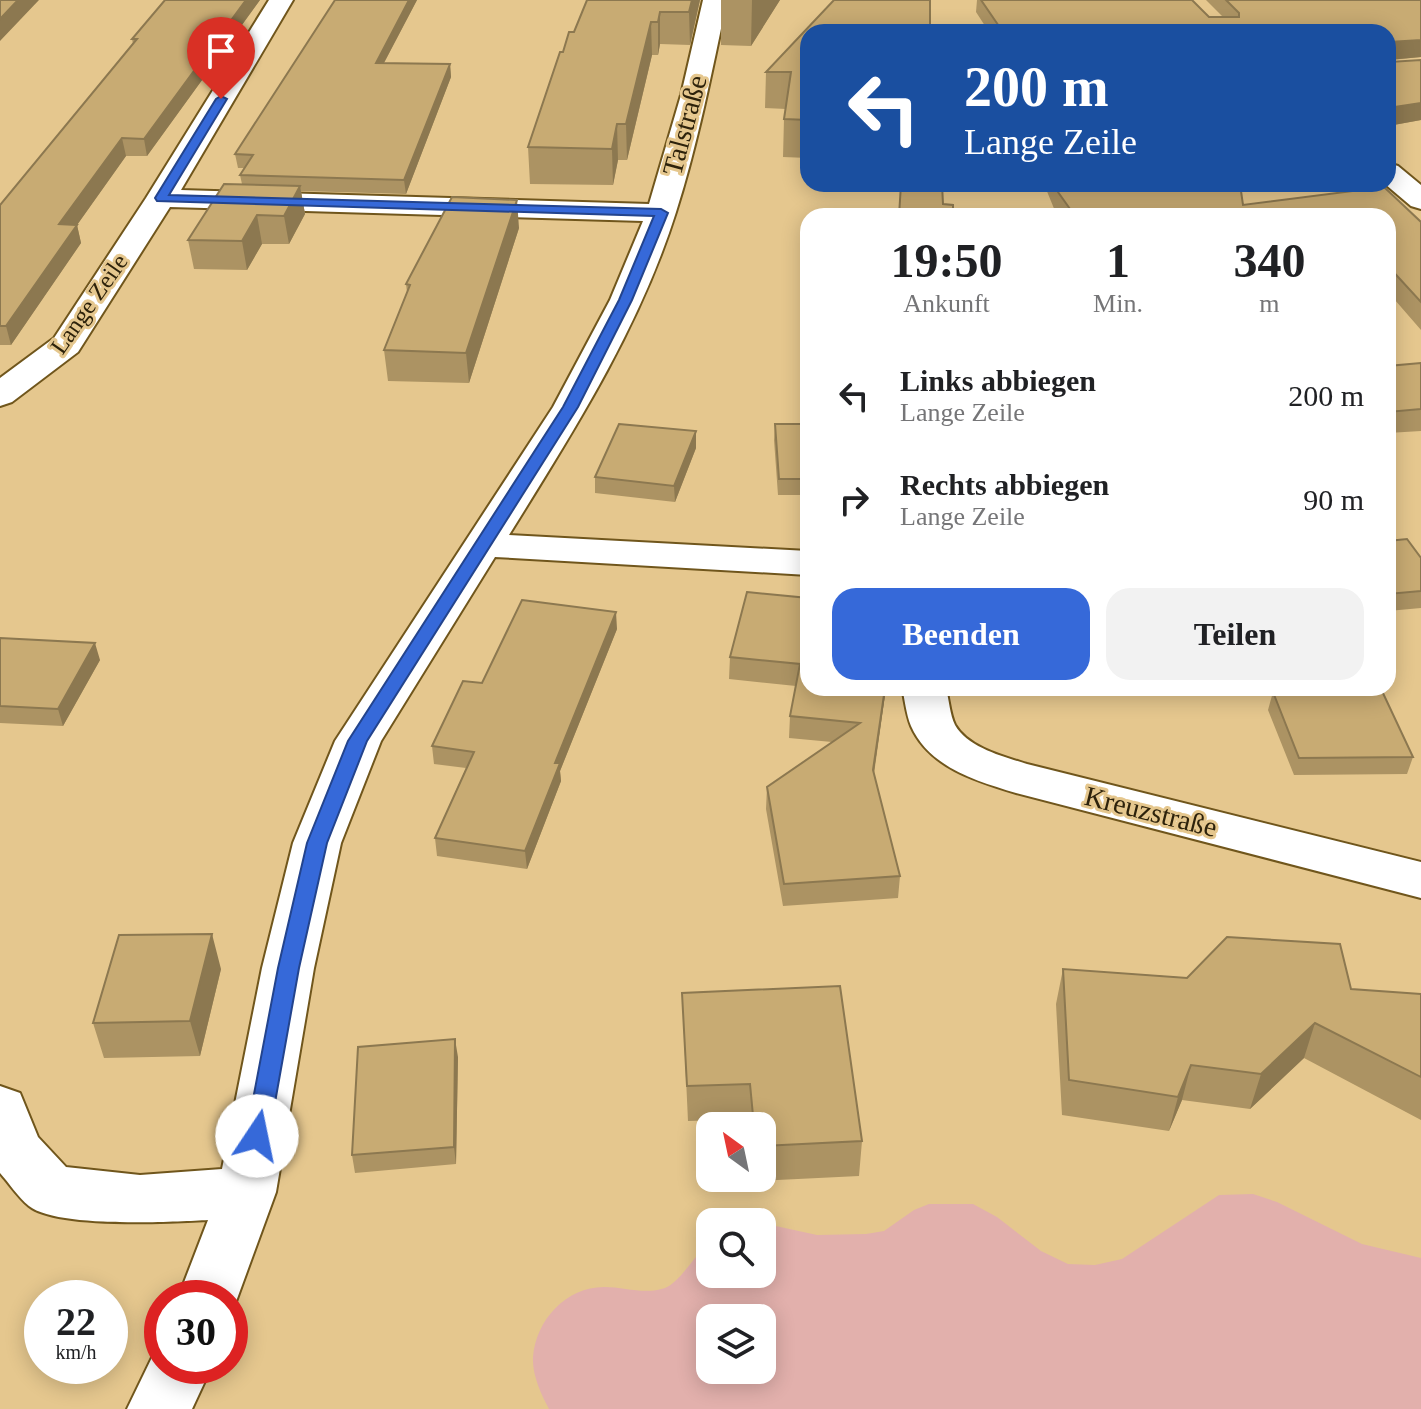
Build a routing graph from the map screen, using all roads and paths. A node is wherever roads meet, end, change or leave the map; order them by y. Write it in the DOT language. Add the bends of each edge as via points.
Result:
graph roads {
  1 [pos="281,0"];
  2 [pos="715,0"];
  3 [pos="1396,179"];
  4 [pos="161,198"];
  5 [pos="1421,200"];
  6 [pos="661,213"];
  7 [pos="0,395"];
  8 [pos="484,545"];
  9 [pos="800,563"];
  10 [pos="926,696"];
  11 [pos="1421,880"];
  12 [pos="0,1109"];
  13 [pos="247,1192"];
  14 [pos="215,1280"];
  15 [pos="171,1384"];
  16 [pos="159,1409"];
  1 -- 4 [label="street, Lange Zeile"];
  2 -- 6 [label="street, Talstraße"];
  3 -- 5 [label="street"];
  4 -- 6 [label="street"];
  4 -- 7 [label="street, Lange Zeile" via="66,345"];
  6 -- 8 [label="street, Talstraße" via="626,300 571,407"];
  8 -- 9 [label="street"];
  8 -- 13 [label="street, Talstraße" via="358,741 317,843"];
  10 -- 11 [label="street, Kreuzstraße" via="940,737 989,767"];
  12 -- 13 [label="street" via="15,1150 51,1190 140,1200"];
  13 -- 14 [label="street, Talstraße"];
  15 -- 16 [label="street"];
}
